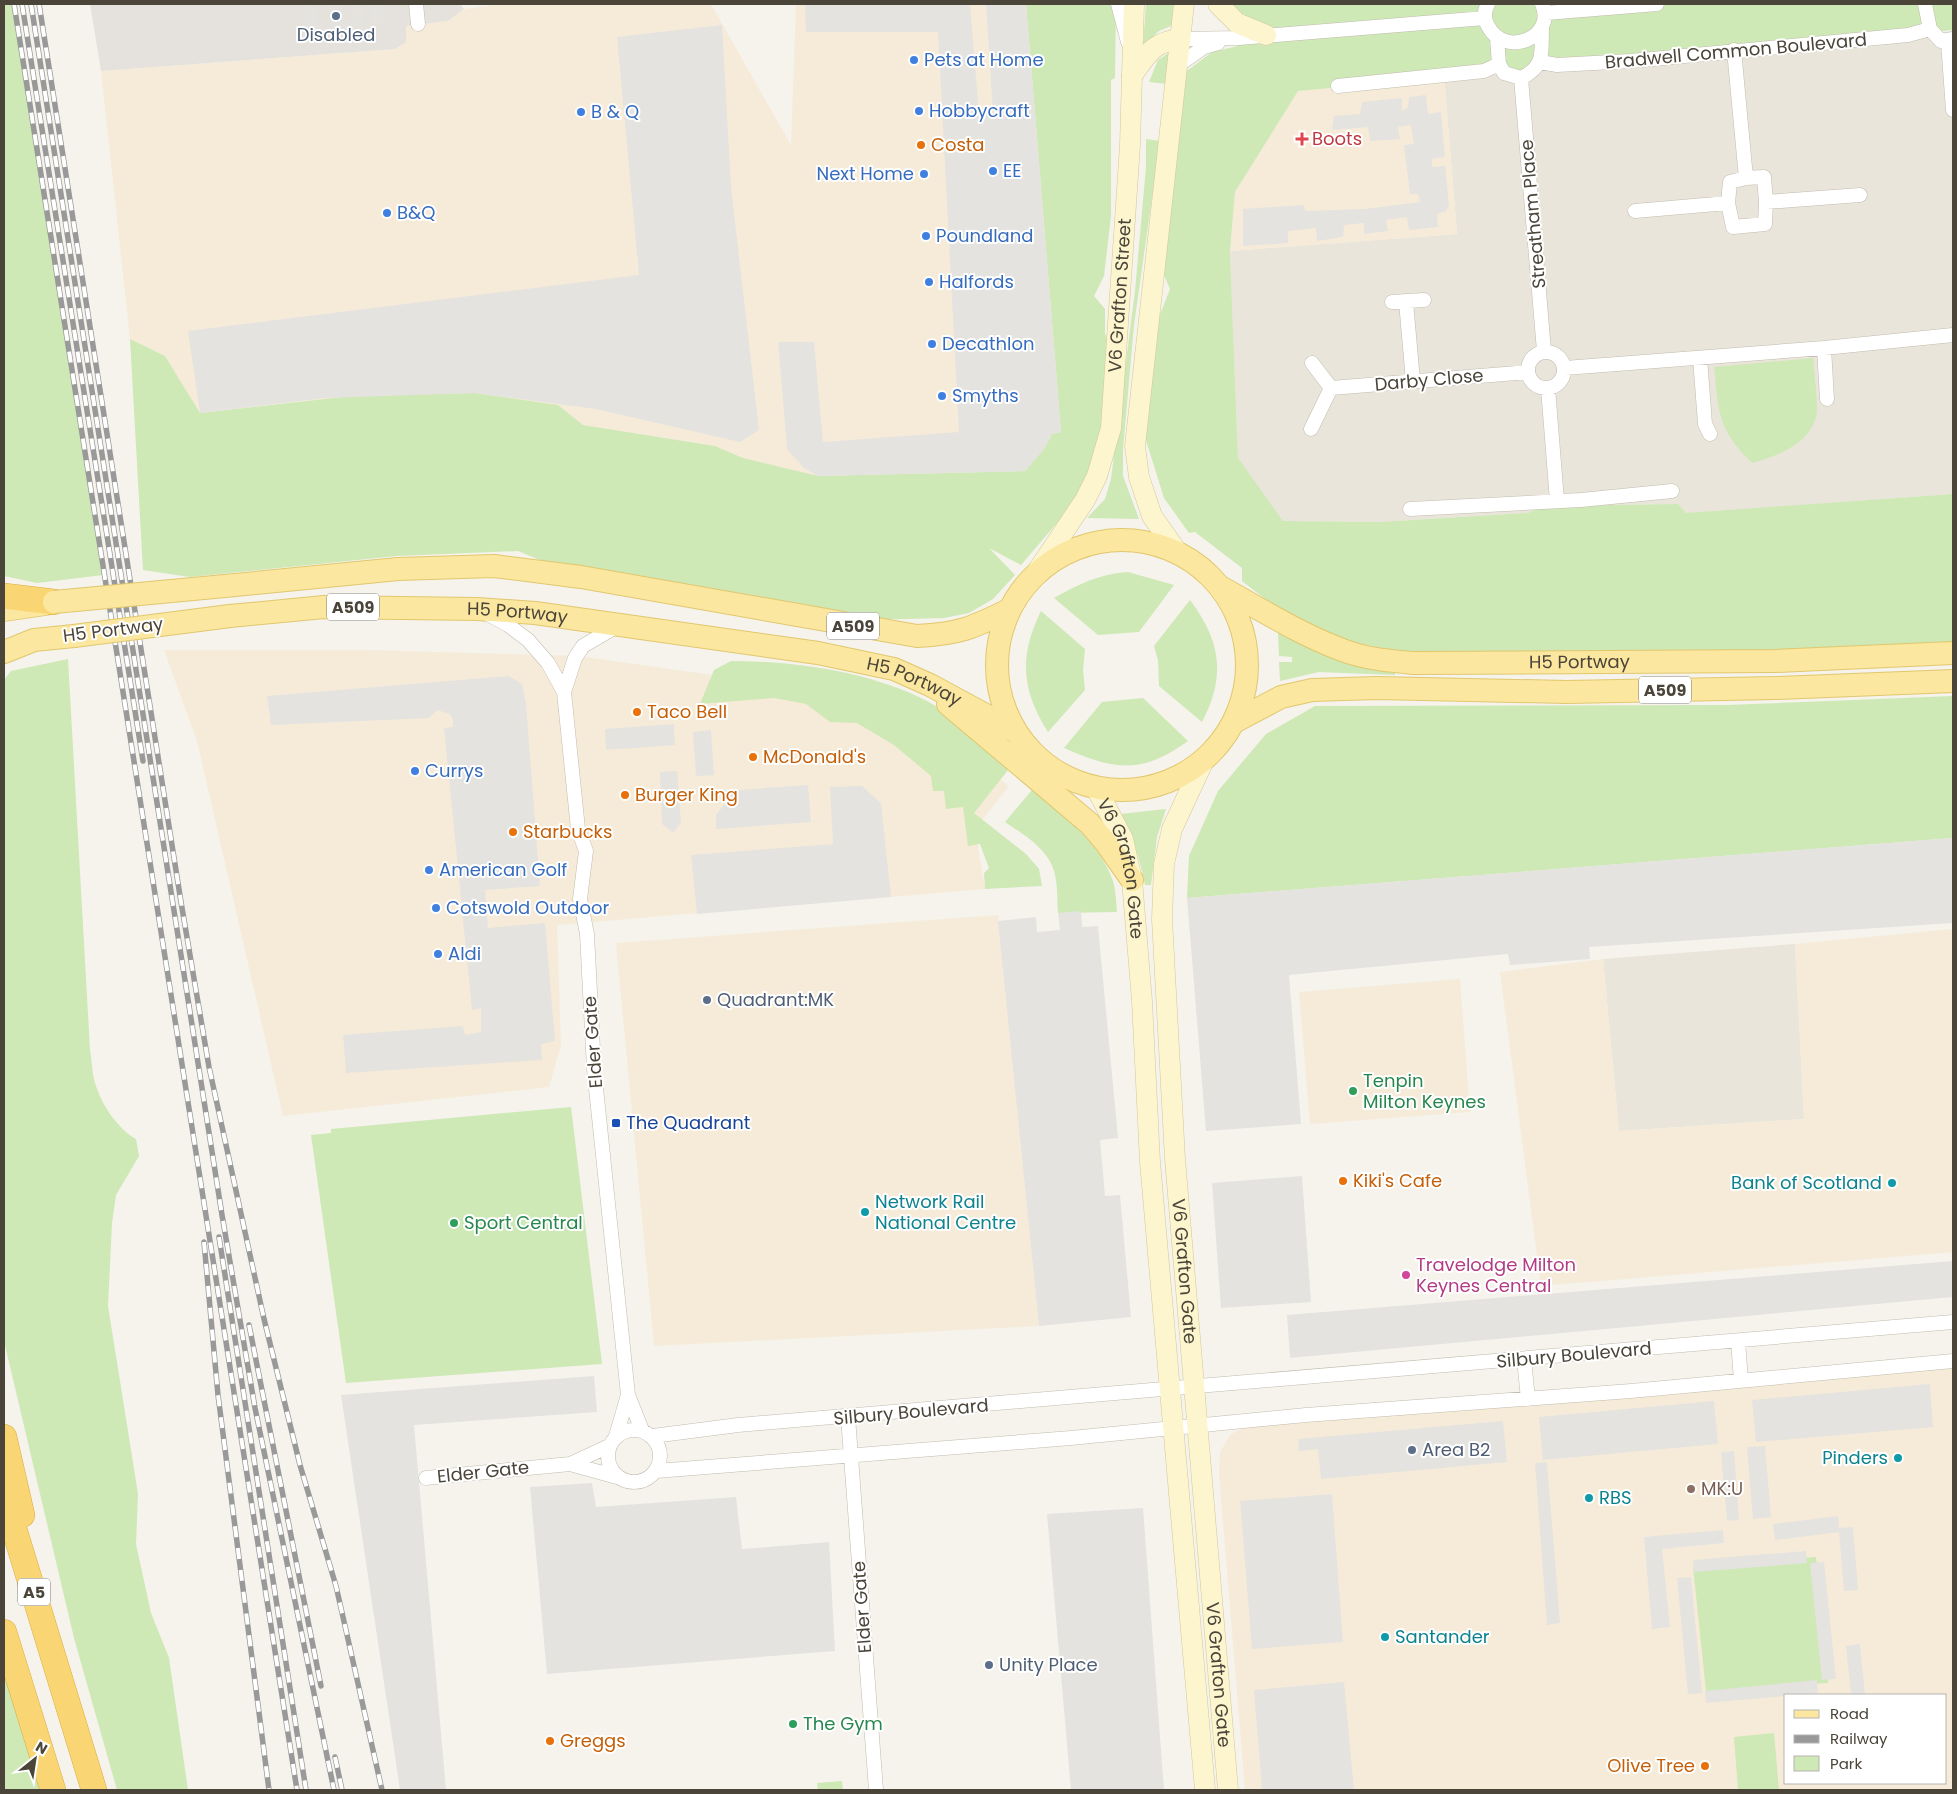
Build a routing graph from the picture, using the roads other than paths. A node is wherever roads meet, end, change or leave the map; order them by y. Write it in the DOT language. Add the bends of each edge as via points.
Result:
graph roads {
  1 [pos="416,4"];
  2 [pos="1118,4"];
  3 [pos="1134,4"];
  4 [pos="1184,4"];
  5 [pos="1218,4"];
  6 [pos="1657,4"];
  7 [pos="1925,4"];
  8 [pos="1544,8"];
  9 [pos="1486,11"];
  10 [pos="418,24"];
  11 [pos="1542,28"];
  12 [pos="1930,29"];
  13 [pos="1266,36"];
  14 [pos="1238,38"];
  15 [pos="1498,38"];
  16 [pos="1180,39"];
  17 [pos="1950,41"];
  18 [pos="1734,50"];
  19 [pos="1132,55"];
  20 [pos="1540,62"];
  21 [pos="1499,64"];
  22 [pos="1176,73"];
  23 [pos="1521,78"];
  24 [pos="1132,79"];
  25 [pos="1338,86"];
  26 [pos="1953,110"];
  27 [pos="1746,178"];
  28 [pos="1860,195"];
  29 [pos="1766,202"];
  30 [pos="1728,203"];
  31 [pos="1635,211"];
  32 [pos="1424,300"];
  33 [pos="1392,302"];
  34 [pos="1406,302"];
  35 [pos="1953,335"];
  36 [pos="1824,348"];
  37 [pos="1544,351"];
  38 [pos="1700,358"];
  39 [pos="1312,363"];
  40 [pos="1565,368"];
  41 [pos="1528,372"];
  42 [pos="1413,381"];
  43 [pos="1331,388"];
  44 [pos="1548,388"];
  45 [pos="1827,399"];
  46 [pos="1311,429"];
  47 [pos="1710,434"];
  48 [pos="1672,491"];
  49 [pos="1557,501"];
  50 [pos="1410,509"];
  51 [pos="1178,553"];
  52 [pos="1031,579"];
  53 [pos="1221,587"];
  54 [pos="4,596"];
  55 [pos="54,602"];
  56 [pos="477,608"];
  57 [pos="4,610"];
  58 [pos="1009,610"];
  59 [pos="619,625"];
  60 [pos="4,652"];
  61 [pos="1953,652"];
  62 [pos="1953,681"];
  63 [pos="930,685"];
  64 [pos="564,692"];
  65 [pos="1234,722"];
  66 [pos="1015,731"];
  67 [pos="1210,754"];
  68 [pos="1022,755"];
  69 [pos="1055,782"];
  70 [pos="1096,788"];
  71 [pos="1132,880"];
  72 [pos="1953,1326"];
  73 [pos="1738,1341"];
  74 [pos="1524,1359"];
  75 [pos="1953,1361"];
  76 [pos="1741,1381"];
  77 [pos="1194,1386"];
  78 [pos="1169,1388"];
  79 [pos="628,1395"];
  80 [pos="1528,1399"];
  81 [pos="848,1417"];
  82 [pos="1198,1427"];
  83 [pos="1172,1429"];
  84 [pos="647,1433"];
  85 [pos="4,1437"];
  86 [pos="613,1441"];
  87 [pos="852,1456"];
  88 [pos="570,1464"];
  89 [pos="656,1471"];
  90 [pos="617,1477"];
  91 [pos="426,1478"];
  92 [pos="4,1496"];
  93 [pos="4,1632"];
  94 [pos="63,1688"];
  95 [pos="53,1790"];
  96 [pos="94,1790"];
  97 [pos="876,1790"];
  98 [pos="1205,1790"];
  99 [pos="1228,1790"];
  1 -- 10 [label="street"];
  2 -- 19 [label="street"];
  3 -- 19 [label="street, V6 Grafton Street"];
  4 -- 16 [label="street, V6 Grafton Street"];
  5 -- 13 [label="street" via="1237,23"];
  6 -- 8 [label="street"];
  7 -- 12 [label="street"];
  8 -- 11 [label="street"];
  9 -- 13 [label="street"];
  9 -- 15 [label="street" via="1490,31"];
  11 -- 15 [label="street" via="1527,41 1517,44"];
  11 -- 20 [label="street"];
  12 -- 17 [label="street" via="1941,41"];
  12 -- 18 [label="street, Bradwell Common Boulevard" via="1908,35"];
  13 -- 14 [label="street"];
  14 -- 16 [label="street"];
  14 -- 22 [label="street" via="1204,47"];
  15 -- 21 [label="street"];
  16 -- 22 [label="street, V6 Grafton Street"];
  16 -- 24 [label="street" via="1151,49"];
  17 -- 26 [label="street"];
  18 -- 20 [label="street, Bradwell Common Boulevard" via="1631,61 1557,65"];
  18 -- 27 [label="street"];
  19 -- 24 [label="street, V6 Grafton Street"];
  20 -- 23 [label="street"];
  21 -- 23 [label="street" via="1504,73"];
  21 -- 25 [label="street" via="1484,71"];
  22 -- 51 [label="street, V6 Grafton Street" via="1135,446 1139,477 1152,516"];
  23 -- 37 [label="street, Streatham Place"];
  24 -- 52 [label="street, V6 Grafton Street" via="1111,428 1097,476 1085,500"];
  27 -- 29 [label="street" via="1764,177"];
  27 -- 30 [label="street" via="1730,182"];
  28 -- 29 [label="street"];
  29 -- 30 [label="street" via="1764,224 1733,226"];
  30 -- 31 [label="street"];
  32 -- 34 [label="street"];
  33 -- 34 [label="street"];
  34 -- 42 [label="street"];
  35 -- 36 [label="street"];
  36 -- 38 [label="street"];
  36 -- 45 [label="street"];
  37 -- 40 [label="street" via="1560,358"];
  37 -- 41 [label="street" via="1530,360"];
  38 -- 40 [label="street"];
  38 -- 47 [label="street" via="1705,424"];
  39 -- 43 [label="street"];
  40 -- 44 [label="street" via="1562,379"];
  41 -- 42 [label="street, Darby Close"];
  41 -- 44 [label="street" via="1532,382"];
  42 -- 43 [label="street, Darby Close"];
  43 -- 46 [label="street"];
  44 -- 49 [label="street"];
  48 -- 49 [label="street"];
  49 -- 50 [label="street"];
  51 -- 52 [label="main road, A509" via="1149,542 1098,542 1065,554"];
  51 -- 53 [label="main road, A509"];
  52 -- 58 [label="main road, A509"];
  53 -- 61 [label="main road, H5 Portway / A509" via="1271,617 1346,651 1413,663 1775,661"];
  53 -- 65 [label="main road, A509" via="1238,614 1244,633 1247,674"];
  54 -- 55 [label="highway"];
  55 -- 57 [label="main road, H5 Portway / A509"];
  55 -- 58 [label="main road, H5 Portway / A509, bridge" via="398,568 494,566 581,577 917,636 971,629"];
  56 -- 59 [label="main road, H5 Portway / A509"];
  56 -- 60 [label="main road, H5 Portway / A509, bridge" via="324,607 34,640"];
  56 -- 64 [label="street, Elder Gate" via="528,640 548,663"];
  58 -- 66 [label="main road, A509" via="999,642 998,683"];
  59 -- 63 [label="main road, H5 Portway / A509" via="818,653 894,669"];
  59 -- 64 [label="street, Elder Gate" via="583,646 575,658"];
  62 -- 65 [label="main road, H5 Portway / A509" via="1585,692 1312,690 1280,697"];
  63 -- 66 [label="main road, H5 Portway / A509"];
  63 -- 68 [label="main road" via="956,713"];
  64 -- 79 [label="street, Elder Gate" via="578,829 586,851 580,899 587,934 594,1069"];
  65 -- 67 [label="main road, A509"];
  66 -- 68 [label="main road, A509"];
  67 -- 70 [label="main road, A509" via="1182,775 1152,787 1126,790"];
  67 -- 77 [label="street, V6 Grafton Gate" via="1172,828 1162,885 1174,1150"];
  68 -- 69 [label="main road"];
  69 -- 70 [label="main road, A509"];
  69 -- 71 [label="main road"];
  70 -- 71 [label="street, V6 Grafton Gate" via="1123,839"];
  71 -- 78 [label="street, V6 Grafton Gate" via="1149,1153"];
  72 -- 73 [label="street, Silbury Boulevard"];
  73 -- 74 [label="street, Silbury Boulevard"];
  73 -- 76 [label="street"];
  74 -- 77 [label="street, Silbury Boulevard"];
  74 -- 80 [label="street"];
  75 -- 76 [label="street"];
  76 -- 80 [label="street"];
  77 -- 78 [label="street, Silbury Boulevard"];
  77 -- 82 [label="street, V6 Grafton Gate"];
  78 -- 81 [label="street, Silbury Boulevard"];
  78 -- 83 [label="street, V6 Grafton Gate"];
  79 -- 84 [label="street, Elder Gate"];
  79 -- 86 [label="street, Elder Gate"];
  80 -- 82 [label="street" via="1306,1415"];
  81 -- 84 [label="street, Silbury Boulevard"];
  81 -- 87 [label="street, Elder Gate"];
  82 -- 83 [label="street"];
  82 -- 99 [label="street, V6 Grafton Gate"];
  83 -- 87 [label="street"];
  83 -- 98 [label="street, V6 Grafton Gate"];
  84 -- 86 [label="street" via="632,1430"];
  84 -- 89 [label="street" via="659,1448"];
  85 -- 94 [label="highway"];
  86 -- 88 [label="street, Elder Gate"];
  86 -- 90 [label="street" via="607,1457"];
  87 -- 89 [label="street"];
  87 -- 97 [label="street, Elder Gate"];
  88 -- 90 [label="street, Elder Gate"];
  88 -- 91 [label="street, Elder Gate"];
  89 -- 90 [label="street" via="640,1482"];
  92 -- 94 [label="highway, A5"];
  93 -- 95 [label="highway"];
  94 -- 96 [label="highway, A5"];
}
